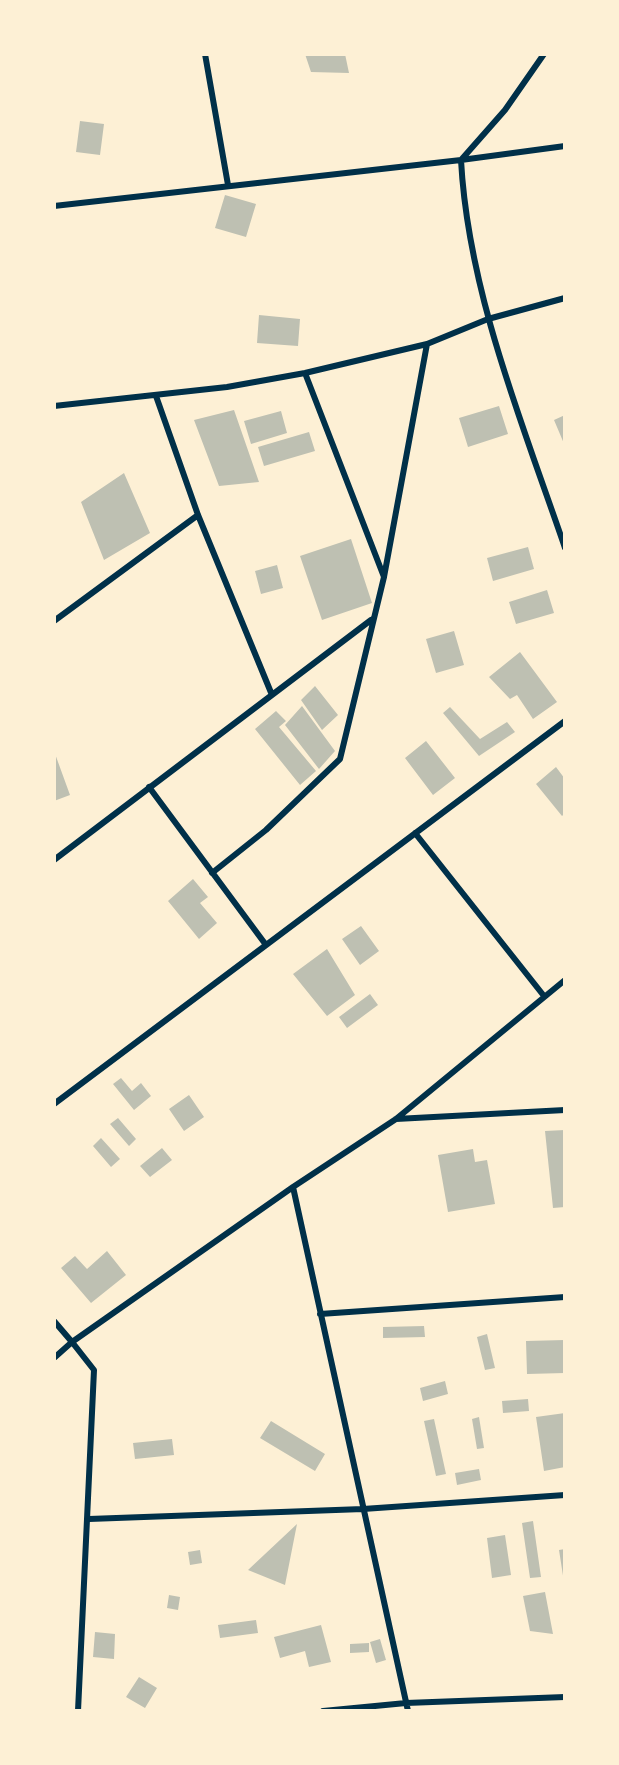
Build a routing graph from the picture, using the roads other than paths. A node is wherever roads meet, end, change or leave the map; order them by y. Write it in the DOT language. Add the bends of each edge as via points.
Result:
graph roads {
  1 [pos="205,54"];
  2 [pos="544,54"];
  3 [pos="565,146"];
  4 [pos="462,160"];
  5 [pos="228,185"];
  6 [pos="54,206"];
  7 [pos="565,298"];
  8 [pos="488,319"];
  9 [pos="427,344"];
  10 [pos="305,374"];
  11 [pos="156,396"];
  12 [pos="56,407"];
  13 [pos="198,516"];
  14 [pos="565,548"];
  15 [pos="384,577"];
  16 [pos="371,620"];
  17 [pos="54,621"];
  18 [pos="272,695"];
  19 [pos="565,721"];
  20 [pos="149,788"];
  21 [pos="415,833"];
  22 [pos="54,860"];
  23 [pos="212,873"];
  24 [pos="266,945"];
  25 [pos="565,980"];
  26 [pos="544,996"];
  27 [pos="54,1104"];
  28 [pos="565,1110"];
  29 [pos="396,1119"];
  30 [pos="293,1187"];
  31 [pos="565,1297"];
  32 [pos="320,1314"];
  33 [pos="54,1321"];
  34 [pos="72,1342"];
  35 [pos="54,1358"];
  36 [pos="565,1495"];
  37 [pos="363,1509"];
  38 [pos="89,1519"];
  39 [pos="565,1697"];
  40 [pos="406,1704"];
  41 [pos="78,1711"];
  42 [pos="323,1711"];
  43 [pos="408,1711"];
  1 -- 5 [label="street"];
  2 -- 4 [label="street" via="505,110"];
  3 -- 4 [label="street"];
  4 -- 5 [label="street"];
  4 -- 8 [label="street" via="463,187"];
  5 -- 6 [label="street"];
  7 -- 8 [label="street"];
  8 -- 9 [label="street"];
  8 -- 14 [label="street"];
  9 -- 10 [label="street"];
  9 -- 15 [label="street"];
  10 -- 11 [label="street"];
  10 -- 15 [label="street"];
  11 -- 12 [label="street"];
  11 -- 13 [label="street"];
  13 -- 17 [label="street"];
  13 -- 18 [label="street"];
  15 -- 16 [label="street"];
  16 -- 18 [label="street"];
  16 -- 23 [label="street" via="340,759 266,830"];
  18 -- 20 [label="street"];
  19 -- 21 [label="street"];
  20 -- 22 [label="street"];
  20 -- 23 [label="street"];
  21 -- 24 [label="street"];
  21 -- 26 [label="street"];
  23 -- 24 [label="street"];
  24 -- 27 [label="street"];
  25 -- 26 [label="street"];
  26 -- 29 [label="street"];
  28 -- 29 [label="street"];
  29 -- 30 [label="street"];
  30 -- 32 [label="street"];
  30 -- 34 [label="street"];
  31 -- 32 [label="street"];
  32 -- 37 [label="street"];
  33 -- 34 [label="street"];
  34 -- 35 [label="street"];
  34 -- 38 [label="street" via="94,1370"];
  36 -- 37 [label="street"];
  37 -- 38 [label="street"];
  37 -- 40 [label="street"];
  38 -- 41 [label="street"];
  39 -- 40 [label="street"];
  40 -- 42 [label="street"];
  40 -- 43 [label="street"];
}
